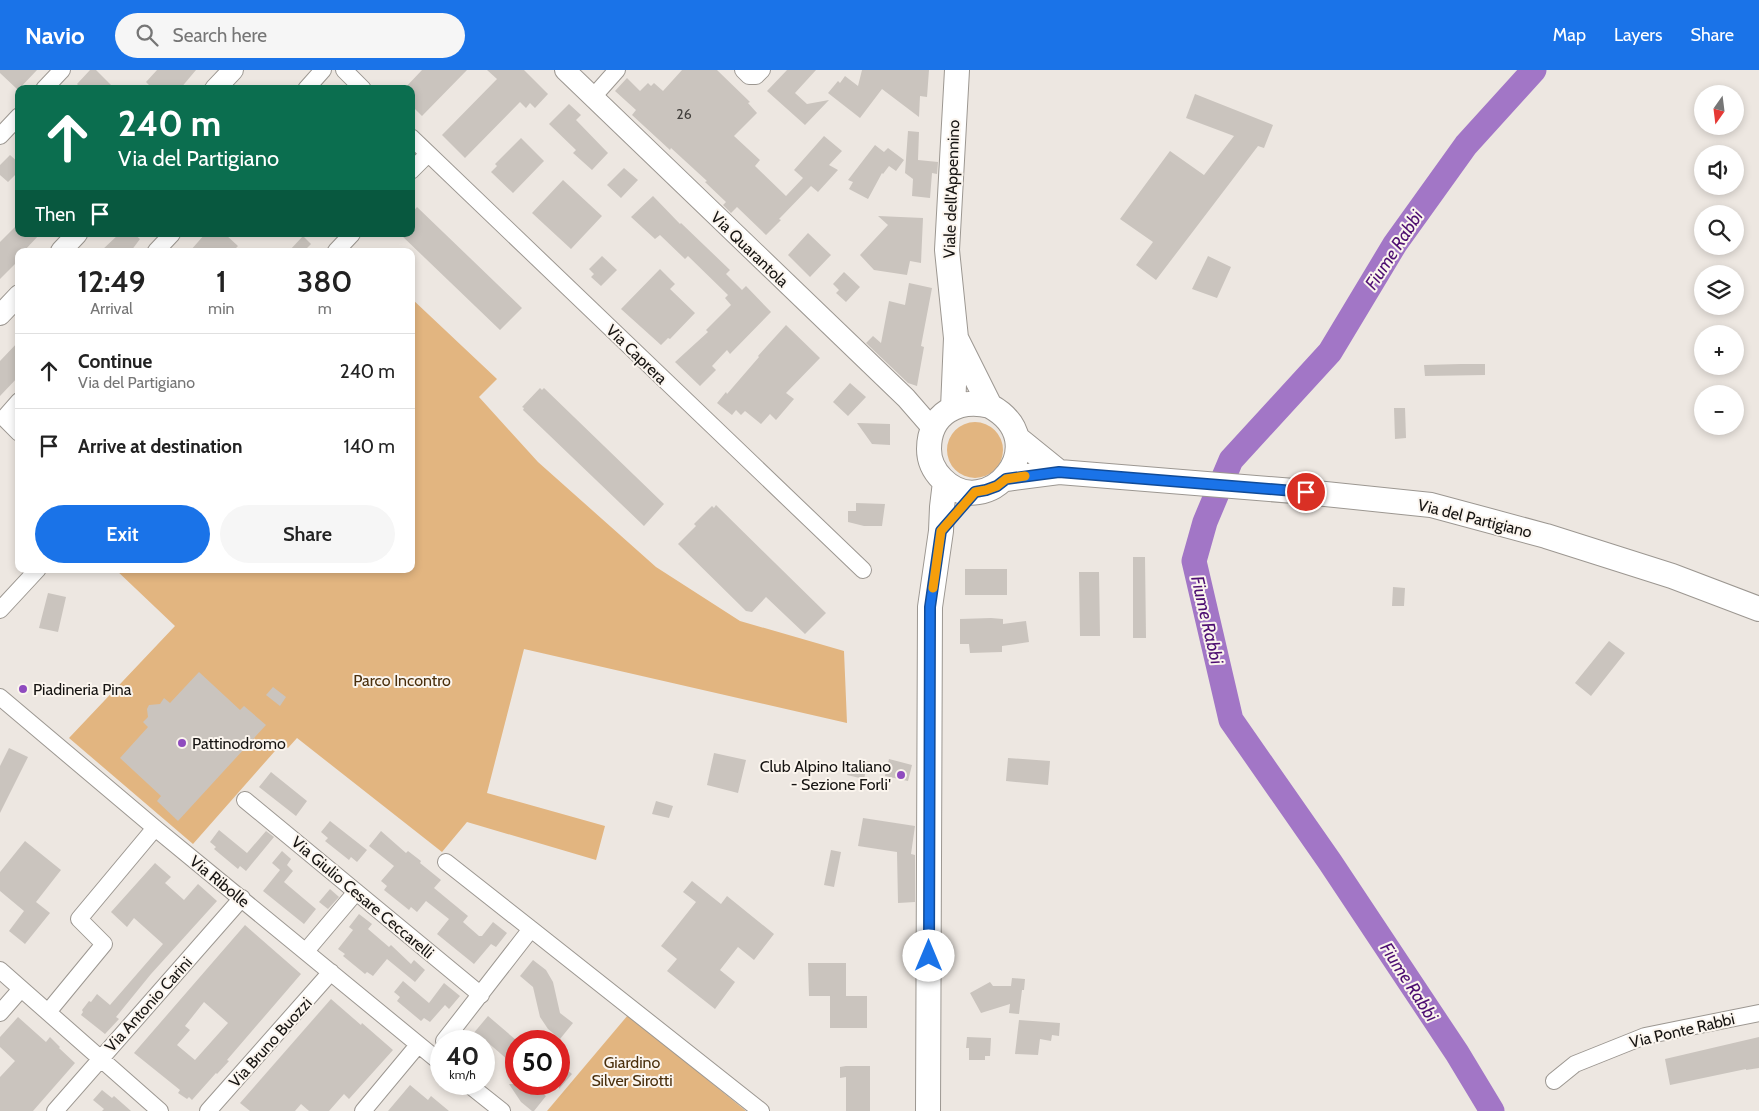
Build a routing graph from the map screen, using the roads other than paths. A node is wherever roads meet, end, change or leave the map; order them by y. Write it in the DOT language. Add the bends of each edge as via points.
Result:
graph roads {
  1 [pos="62,70"];
  2 [pos="233,70"];
  3 [pos="323,70"];
  4 [pos="344,70"];
  5 [pos="565,70"];
  6 [pos="616,70"];
  7 [pos="743,70"];
  8 [pos="762,70"];
  9 [pos="957,70"];
  10 [pos="48,85"];
  11 [pos="219,85"];
  12 [pos="310,85"];
  13 [pos="359,85"];
  14 [pos="593,96"];
  15 [pos="15,120"];
  16 [pos="0,136"];
  17 [pos="415,141"];
  18 [pos="428,154"];
  19 [pos="415,167"];
  20 [pos="74,237"];
  21 [pos="169,237"];
  22 [pos="349,237"];
  23 [pos="64,248"];
  24 [pos="159,248"];
  25 [pos="339,248"];
  26 [pos="15,300"];
  27 [pos="0,315"];
  28 [pos="956,338"];
  29 [pos="15,406"];
  30 [pos="990,406"];
  31 [pos="953,408"];
  32 [pos="15,429"];
  33 [pos="933,429"];
  34 [pos="1017,438"];
  35 [pos="1059,472"];
  36 [pos="1006,479"];
  37 [pos="945,482"];
  38 [pos="975,492"];
  39 [pos="941,531"];
  40 [pos="863,570"];
  41 [pos="34,573"];
  42 [pos="1759,609"];
  43 [pos="0,610"];
  44 [pos="0,696"];
  45 [pos="245,800"];
  46 [pos="155,828"];
  47 [pos="446,862"];
  48 [pos="356,892"];
  49 [pos="242,898"];
  50 [pos="531,929"];
  51 [pos="306,951"];
  52 [pos="0,970"];
  53 [pos="331,972"];
  54 [pos="22,989"];
  55 [pos="481,995"];
  56 [pos="48,1012"];
  57 [pos="0,1013"];
  58 [pos="1759,1013"];
  59 [pos="453,1030"];
  60 [pos="418,1045"];
  61 [pos="430,1051"];
  62 [pos="100,1059"];
  63 [pos="1554,1081"];
  64 [pos="482,1095"];
  65 [pos="55,1111"];
  66 [pos="160,1111"];
  67 [pos="208,1111"];
  68 [pos="364,1111"];
  69 [pos="502,1111"];
  70 [pos="761,1111"];
  71 [pos="928,1111"];
  1 -- 10 [label="street"];
  2 -- 11 [label="street"];
  3 -- 12 [label="street"];
  4 -- 13 [label="street"];
  5 -- 14 [label="street, Via Quarantola"];
  6 -- 14 [label="street"];
  7 -- 8 [label="street" via="749,76 756,76"];
  9 -- 28 [label="main road, Viale dell'Appennino" via="947,250"];
  14 -- 33 [label="street, Via Quarantola" via="906,398"];
  15 -- 16 [label="street"];
  17 -- 18 [label="street, Via Caprera"];
  18 -- 19 [label="street"];
  18 -- 40 [label="street, Via Caprera"];
  20 -- 23 [label="street"];
  21 -- 24 [label="street"];
  22 -- 25 [label="street"];
  26 -- 27 [label="street"];
  28 -- 30 [label="main road, Viale dell'Appennino"];
  28 -- 31 [label="main road, Viale dell'Appennino"];
  29 -- 32 [label="street" via="4,418"];
  30 -- 31 [label="main road" via="978,403"];
  30 -- 34 [label="main road, Viale dell'Appennino" via="1008,419"];
  31 -- 33 [label="main road" via="938,420"];
  33 -- 37 [label="main road" via="929,440 930,458 937,474"];
  34 -- 35 [label="main road"];
  34 -- 36 [label="main road" via="1014,467"];
  35 -- 36 [label="main road, Via del Partigiano"];
  35 -- 42 [label="main road, Via del Partigiano" via="1431,505 1672,576"];
  36 -- 38 [label="main road" via="997,486"];
  37 -- 38 [label="main road" via="954,488"];
  37 -- 39 [label="main road"];
  38 -- 39 [label="main road"];
  39 -- 71 [label="main road" via="930,607"];
  41 -- 43 [label="street"];
  44 -- 46 [label="street, Via Ribolle"];
  45 -- 48 [label="street, Via Giulio Cesare Ceccarelli"];
  46 -- 49 [label="street, Via Ribolle"];
  46 -- 56 [label="street" via="79,919 104,944"];
  47 -- 50 [label="street"];
  48 -- 51 [label="street"];
  48 -- 55 [label="street, Via Giulio Cesare Ceccarelli"];
  49 -- 51 [label="street, Via Ribolle"];
  49 -- 62 [label="street, Via Antonio Carini"];
  50 -- 55 [label="street"];
  50 -- 70 [label="street"];
  51 -- 53 [label="street, Via Ribolle"];
  52 -- 54 [label="street"];
  53 -- 60 [label="street, Via Ribolle"];
  53 -- 67 [label="street, Via Bruno Buozzi"];
  54 -- 56 [label="street"];
  54 -- 57 [label="street"];
  55 -- 59 [label="street"];
  56 -- 62 [label="street"];
  58 -- 63 [label="street, Via Ponte Rabbi" via="1645,1036 1575,1064"];
  60 -- 61 [label="street, Via Ribolle"];
  60 -- 68 [label="street"];
  62 -- 65 [label="street, Via Antonio Carini"];
  62 -- 66 [label="street"];
  64 -- 69 [label="street"];
}
